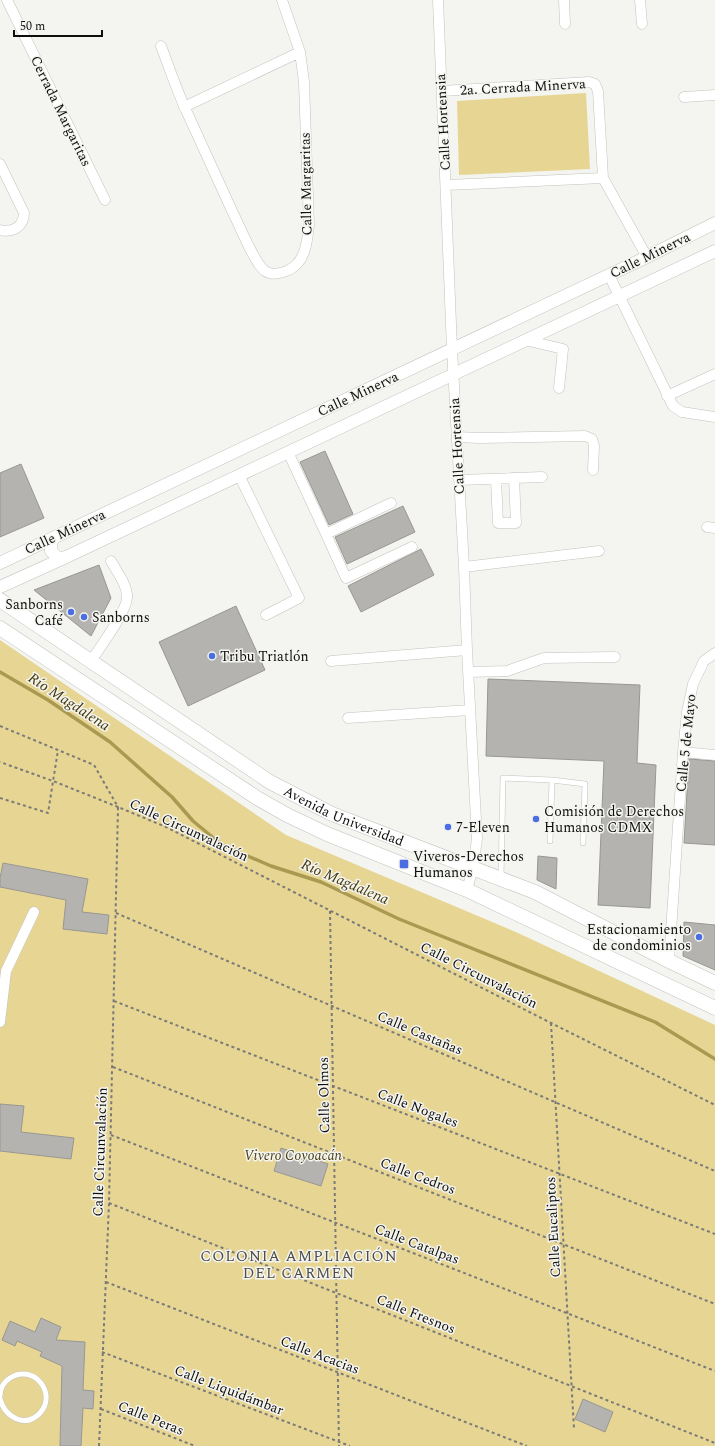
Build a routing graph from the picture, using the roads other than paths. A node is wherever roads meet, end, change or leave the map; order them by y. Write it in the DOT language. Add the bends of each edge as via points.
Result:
graph roads {
  1 [pos="7,0"];
  2 [pos="282,0"];
  3 [pos="438,0"];
  4 [pos="564,0"];
  5 [pos="640,0"];
  6 [pos="565,24"];
  7 [pos="642,24"];
  8 [pos="161,46"];
  9 [pos="300,52"];
  10 [pos="442,91"];
  11 [pos="715,95"];
  12 [pos="684,97"];
  13 [pos="184,107"];
  14 [pos="0,164"];
  15 [pos="603,178"];
  16 [pos="446,185"];
  17 [pos="105,200"];
  18 [pos="715,223"];
  19 [pos="0,230"];
  20 [pos="715,250"];
  21 [pos="647,257"];
  22 [pos="609,275"];
  23 [pos="620,296"];
  24 [pos="525,340"];
  25 [pos="452,349"];
  26 [pos="454,374"];
  27 [pos="715,374"];
  28 [pos="559,388"];
  29 [pos="667,396"];
  30 [pos="715,417"];
  31 [pos="457,437"];
  32 [pos="288,452"];
  33 [pos="593,470"];
  34 [pos="239,475"];
  35 [pos="514,478"];
  36 [pos="542,478"];
  37 [pos="496,479"];
  38 [pos="459,480"];
  39 [pos="391,503"];
  40 [pos="326,534"];
  41 [pos="54,537"];
  42 [pos="412,547"];
  43 [pos="599,551"];
  44 [pos="64,558"];
  45 [pos="111,561"];
  46 [pos="0,563"];
  47 [pos="464,567"];
  48 [pos="0,587"];
  49 [pos="0,600"];
  50 [pos="266,615"];
  51 [pos="0,628"];
  52 [pos="467,650"];
  53 [pos="715,653"];
  54 [pos="615,657"];
  55 [pos="91,661"];
  56 [pos="331,661"];
  57 [pos="468,672"];
  58 [pos="470,710"];
  59 [pos="348,718"];
  60 [pos="683,752"];
  61 [pos="715,755"];
  62 [pos="552,780"];
  63 [pos="550,841"];
  64 [pos="583,843"];
  65 [pos="473,868"];
  66 [pos="501,879"];
  67 [pos="467,890"];
  68 [pos="34,912"];
  69 [pos="669,961"];
  70 [pos="3,970"];
  71 [pos="715,983"];
  72 [pos="715,1008"];
  73 [pos="0,1022"];
  74 [pos="0,1396"];
  75 [pos="0,1399"];
  76 [pos="0,1414"];
  77 [pos="11,1417"];
  1 -- 17 [label="street, Cerrada Margaritas"];
  2 -- 9 [label="street, Calle Margaritas"];
  3 -- 10 [label="street, Calle Hortensia"];
  4 -- 6 [label="street"];
  5 -- 7 [label="street"];
  8 -- 13 [label="street, Calle Margaritas"];
  9 -- 13 [label="street"];
  9 -- 13 [label="street, Calle Margaritas" via="304,82 309,225 307,247 299,261 284,272 266,272 260,266"];
  10 -- 15 [label="street, 2a. Cerrada Minerva" via="589,82 595,84 598,92"];
  10 -- 16 [label="street, Calle Hortensia"];
  11 -- 12 [label="street"];
  14 -- 19 [label="street" via="24,213 24,218 13,231"];
  15 -- 16 [label="street"];
  15 -- 21 [label="street, 2a. Cerrada Minerva"];
  16 -- 25 [label="street, Calle Hortensia"];
  18 -- 21 [label="street, Calle Minerva"];
  20 -- 23 [label="street, Calle Minerva"];
  21 -- 22 [label="street, Calle Minerva"];
  22 -- 23 [label="street"];
  22 -- 25 [label="street, Calle Minerva"];
  23 -- 24 [label="street, Calle Minerva"];
  23 -- 29 [label="street"];
  24 -- 26 [label="street, Calle Minerva"];
  24 -- 28 [label="street" via="563,349"];
  25 -- 26 [label="street, Calle Hortensia"];
  25 -- 41 [label="street, Calle Minerva"];
  26 -- 31 [label="street, Calle Hortensia"];
  26 -- 32 [label="street, Calle Minerva"];
  27 -- 29 [label="street"];
  29 -- 30 [label="street" via="673,406 682,412"];
  31 -- 33 [label="street" via="585,436 592,439 594,446"];
  31 -- 38 [label="street, Calle Hortensia"];
  32 -- 34 [label="street, Calle Minerva"];
  32 -- 40 [label="street"];
  34 -- 44 [label="street, Calle Minerva"];
  34 -- 50 [label="street" via="300,598"];
  35 -- 36 [label="street"];
  35 -- 37 [label="street"];
  35 -- 37 [label="street" via="516,523 498,523"];
  37 -- 38 [label="street"];
  38 -- 47 [label="street, Calle Hortensia"];
  39 -- 40 [label="street"];
  40 -- 42 [label="street" via="346,578"];
  41 -- 44 [label="street" via="51,551"];
  41 -- 46 [label="street, Calle Minerva"];
  43 -- 47 [label="street"];
  44 -- 48 [label="street, Calle Minerva"];
  45 -- 55 [label="street" via="125,586 127,598 124,610"];
  47 -- 52 [label="street, Calle Hortensia"];
  49 -- 55 [label="main road, Avenida Universidad"];
  51 -- 67 [label="main road, Avenida Universidad" via="287,816"];
  52 -- 56 [label="street"];
  52 -- 57 [label="street, Calle Hortensia"];
  53 -- 60 [label="street, Calle 5 de Mayo" via="704,661 693,684"];
  54 -- 57 [label="street" via="544,658 507,670"];
  55 -- 65 [label="main road, Avenida Universidad" via="270,782 295,796 332,814"];
  57 -- 58 [label="street, Calle Hortensia"];
  58 -- 59 [label="street"];
  58 -- 65 [label="street, Calle Hortensia" via="477,838"];
  60 -- 61 [label="street"];
  60 -- 69 [label="street, Calle 5 de Mayo"];
  62 -- 63 [label="lane"];
  62 -- 64 [label="lane" via="585,784"];
  62 -- 66 [label="lane" via="504,778"];
  65 -- 66 [label="main road, Avenida Universidad"];
  65 -- 67 [label="street, Calle Hortensia"];
  66 -- 69 [label="main road, Avenida Universidad" via="535,892"];
  67 -- 72 [label="main road, Avenida Universidad"];
  68 -- 70 [label="street"];
  69 -- 71 [label="main road, Avenida Universidad"];
  70 -- 73 [label="street"];
  74 -- 77 [label="lane" via="7,1379 21,1373 35,1376 44,1387 46,1402 39,1414 25,1420"];
  75 -- 77 [label="lane"];
  76 -- 77 [label="lane"];
}
